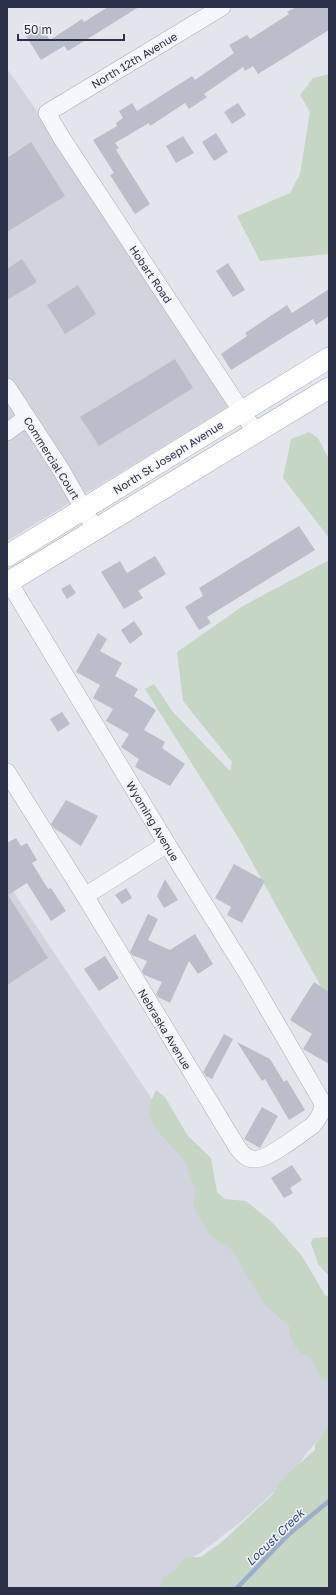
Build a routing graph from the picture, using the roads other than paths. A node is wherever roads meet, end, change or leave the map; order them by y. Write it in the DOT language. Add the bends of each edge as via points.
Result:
graph roads {
  1 [pos="222,7"];
  2 [pos="48,114"];
  3 [pos="329,358"];
  4 [pos="7,387"];
  5 [pos="329,388"];
  6 [pos="242,411"];
  7 [pos="27,417"];
  8 [pos="7,432"];
  9 [pos="256,433"];
  10 [pos="83,509"];
  11 [pos="95,529"];
  12 [pos="7,556"];
  13 [pos="8,581"];
  14 [pos="7,772"];
  15 [pos="167,844"];
  16 [pos="85,896"];
  17 [pos="300,1062"];
  1 -- 2 [label="street, North 12th Avenue"];
  2 -- 6 [label="street, Hobart Road"];
  3 -- 6 [label="main road, North St Joseph Avenue"];
  4 -- 7 [label="street, Commercial Court"];
  5 -- 9 [label="main road"];
  6 -- 9 [label="street, Hobart Road"];
  6 -- 10 [label="main road, North St Joseph Avenue"];
  7 -- 8 [label="street"];
  7 -- 10 [label="street, Commercial Court"];
  9 -- 11 [label="main road"];
  10 -- 11 [label="street, Commercial Court"];
  10 -- 12 [label="main road, North St Joseph Avenue"];
  11 -- 13 [label="main road"];
  13 -- 15 [label="street, Wyoming Avenue"];
  14 -- 16 [label="street, Nebraska Avenue"];
  15 -- 16 [label="street"];
  15 -- 17 [label="street, Wyoming Avenue"];
  16 -- 17 [label="street, Nebraska Avenue" via="237,1147 248,1158 257,1160 268,1155 318,1120 323,1104"];
}
